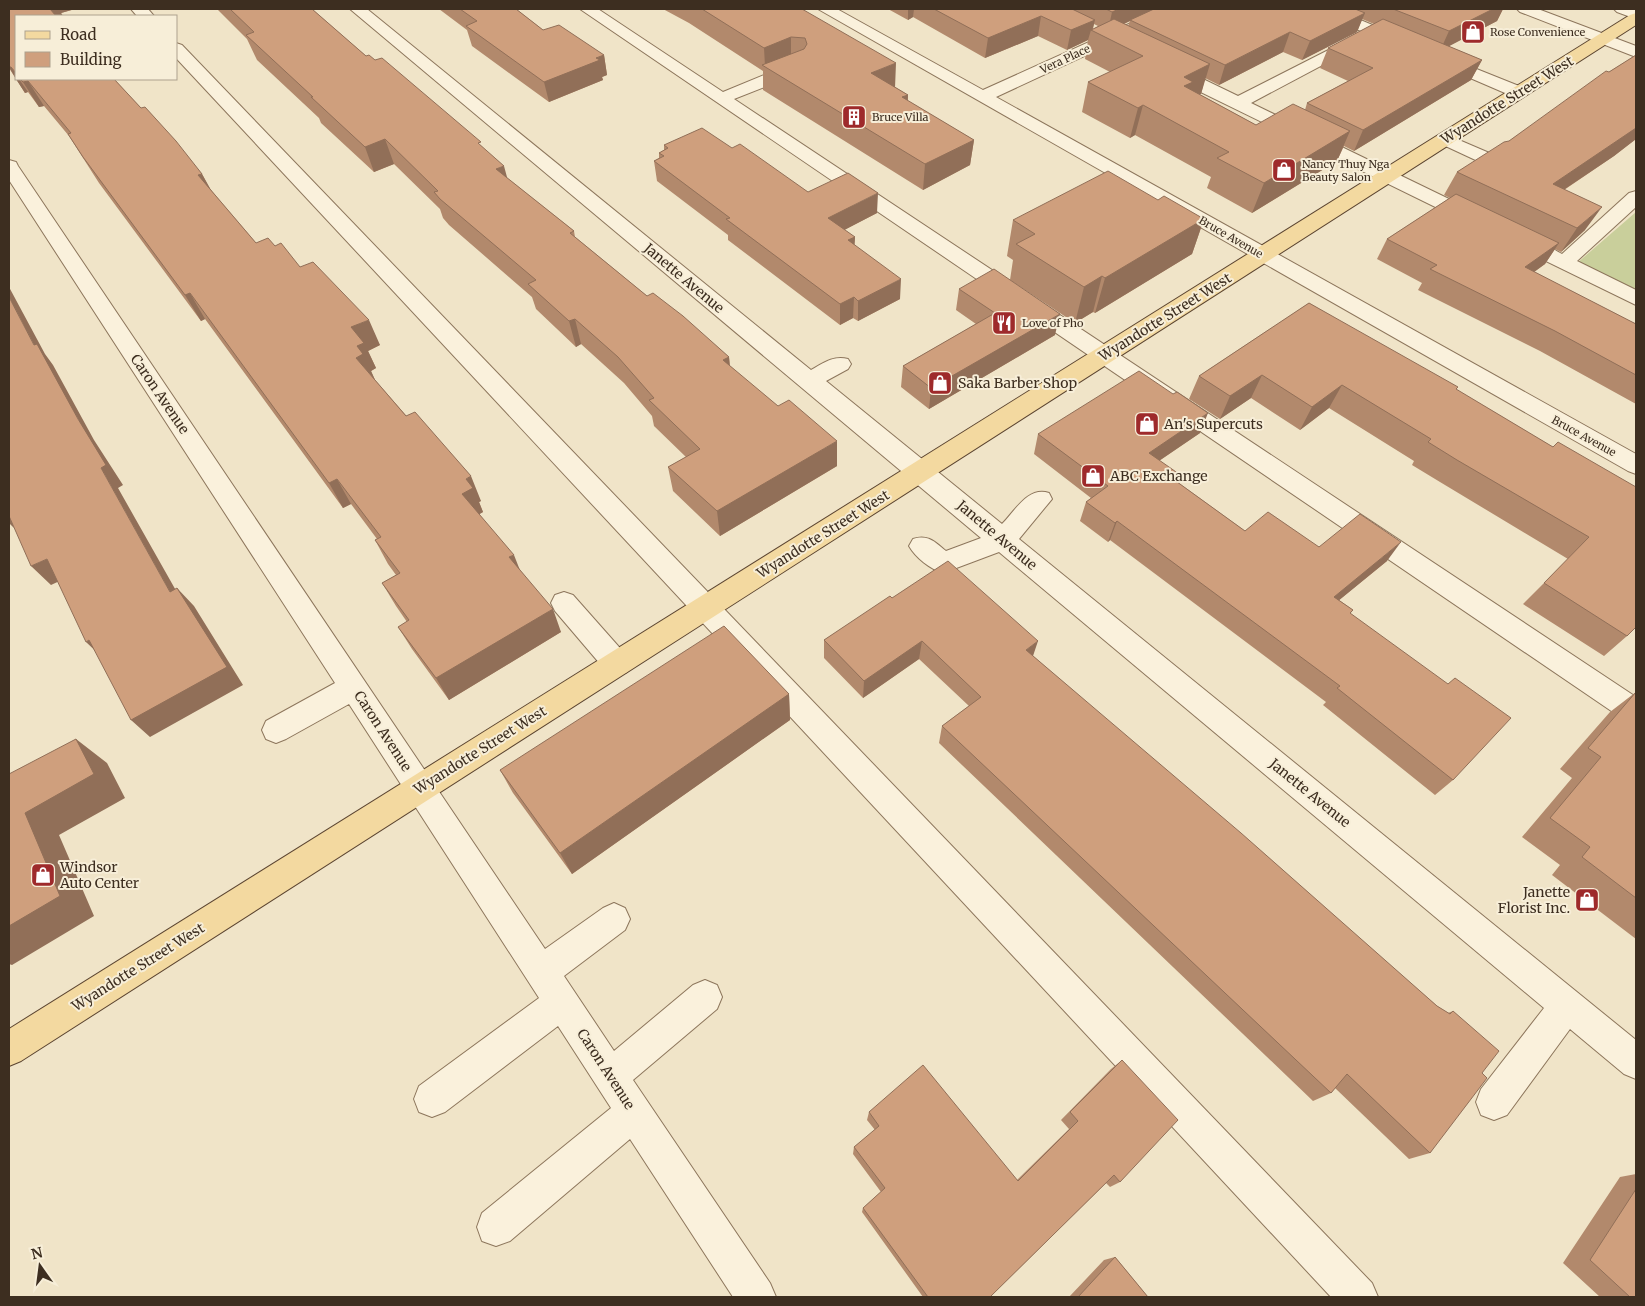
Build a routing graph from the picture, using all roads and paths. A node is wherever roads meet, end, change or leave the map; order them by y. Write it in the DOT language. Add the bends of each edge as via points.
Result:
graph roads {
  1 [pos="358,9"];
  2 [pos="588,9"];
  3 [pos="826,9"];
  4 [pos="1174,9"];
  5 [pos="1321,9"];
  6 [pos="1622,9"];
  7 [pos="1636,14"];
  8 [pos="1525,17"];
  9 [pos="1636,18"];
  10 [pos="1088,30"];
  11 [pos="1374,31"];
  12 [pos="1108,39"];
  13 [pos="1604,39"];
  14 [pos="1410,47"];
  15 [pos="178,50"];
  16 [pos="1129,50"];
  17 [pos="1636,52"];
  18 [pos="1429,54"];
  19 [pos="1465,60"];
  20 [pos="1154,62"];
  21 [pos="798,68"];
  22 [pos="1522,89"];
  23 [pos="983,97"];
  24 [pos="722,98"];
  25 [pos="1238,103"];
  26 [pos="1445,140"];
  27 [pos="1488,159"];
  28 [pos="9,166"];
  29 [pos="1112,170"];
  30 [pos="1091,180"];
  31 [pos="1370,181"];
  32 [pos="1636,197"];
  33 [pos="1263,255"];
  34 [pos="1564,262"];
  35 [pos="1636,298"];
  36 [pos="1104,355"];
  37 [pos="840,364"];
  38 [pos="808,381"];
  39 [pos="1636,465"];
  40 [pos="919,472"];
  41 [pos="1040,499"];
  42 [pos="1003,540"];
  43 [pos="922,546"];
  44 [pos="564,603"];
  45 [pos="706,608"];
  46 [pos="617,664"];
  47 [pos="354,687"];
  48 [pos="1636,712"];
  49 [pos="276,730"];
  50 [pos="421,788"];
  51 [pos="614,919"];
  52 [pos="542,972"];
  53 [pos="705,997"];
  54 [pos="562,1002"];
  55 [pos="1567,1005"];
  56 [pos="9,1049"];
  57 [pos="1636,1062"];
  58 [pos="611,1076"];
  59 [pos="432,1099"];
  60 [pos="1494,1102"];
  61 [pos="634,1112"];
  62 [pos="496,1227"];
  63 [pos="756,1297"];
  64 [pos="1358,1297"];
  1 -- 38 [label="street, Janette Avenue"];
  2 -- 24 [label="street"];
  3 -- 23 [label="street, Bruce Avenue" via="866,40"];
  4 -- 12 [label="street, Vera Place"];
  5 -- 11 [label="street"];
  6 -- 7 [label="street"];
  8 -- 13 [label="street" via="1541,15"];
  9 -- 13 [label="main road, Wyandotte Street West"];
  10 -- 12 [label="street"];
  11 -- 14 [label="street"];
  11 -- 25 [label="street"];
  12 -- 16 [label="street"];
  12 -- 23 [label="street, Vera Place"];
  13 -- 17 [label="street"];
  13 -- 22 [label="main road, Wyandotte Street West"];
  15 -- 45 [label="street"];
  18 -- 22 [label="street"];
  19 -- 22 [label="street"];
  20 -- 25 [label="street"];
  21 -- 24 [label="street"];
  22 -- 26 [label="main road, Wyandotte Street West"];
  23 -- 29 [label="street, Bruce Avenue"];
  24 -- 36 [label="street"];
  25 -- 31 [label="street"];
  26 -- 27 [label="street"];
  26 -- 31 [label="main road, Wyandotte Street West"];
  28 -- 47 [label="street, Caron Avenue"];
  29 -- 30 [label="street"];
  29 -- 33 [label="street, Bruce Avenue"];
  31 -- 33 [label="main road, Wyandotte Street West"];
  31 -- 34 [label="street" via="1498,231"];
  32 -- 34 [label="street"];
  33 -- 36 [label="main road, Wyandotte Street West"];
  33 -- 39 [label="street, Bruce Avenue"];
  34 -- 35 [label="street"];
  36 -- 40 [label="main road, Wyandotte Street West"];
  36 -- 48 [label="street"];
  37 -- 38 [label="street"];
  38 -- 40 [label="street, Janette Avenue"];
  40 -- 42 [label="street, Janette Avenue"];
  40 -- 45 [label="main road, Wyandotte Street West"];
  41 -- 42 [label="street"];
  42 -- 43 [label="street" via="943,563"];
  42 -- 55 [label="street, Janette Avenue"];
  44 -- 46 [label="street"];
  45 -- 46 [label="main road, Wyandotte Street West"];
  45 -- 64 [label="street"];
  46 -- 50 [label="main road, Wyandotte Street West"];
  47 -- 49 [label="street"];
  47 -- 50 [label="street, Caron Avenue"];
  50 -- 52 [label="street, Caron Avenue"];
  50 -- 56 [label="main road, Wyandotte Street West"];
  51 -- 52 [label="street"];
  52 -- 54 [label="street, Caron Avenue"];
  53 -- 58 [label="street"];
  54 -- 58 [label="street, Caron Avenue"];
  54 -- 59 [label="street"];
  55 -- 57 [label="street, Janette Avenue"];
  55 -- 60 [label="street"];
  58 -- 61 [label="street, Caron Avenue"];
  61 -- 62 [label="street"];
  61 -- 63 [label="street, Caron Avenue"];
}
